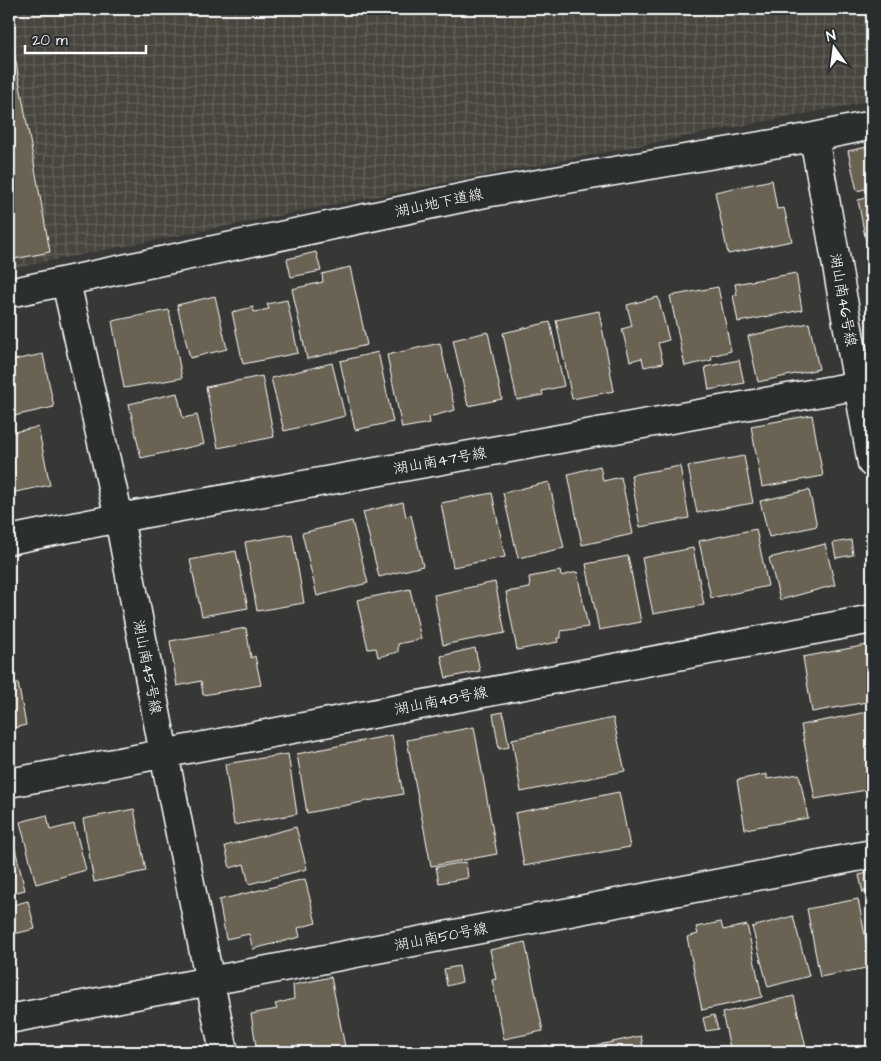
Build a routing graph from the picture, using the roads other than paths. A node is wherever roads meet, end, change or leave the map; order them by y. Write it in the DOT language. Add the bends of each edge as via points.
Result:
graph roads {
  1 [pos="872,125"];
  2 [pos="814,137"];
  3 [pos="66,282"];
  4 [pos="9,293"];
  5 [pos="865,384"];
  6 [pos="872,463"];
  7 [pos="119,518"];
  8 [pos="9,540"];
  9 [pos="872,619"];
  10 [pos="164,754"];
  11 [pos="9,783"];
  12 [pos="872,854"];
  13 [pos="210,982"];
  14 [pos="9,1019"];
  15 [pos="224,1052"];
  1 -- 2 [label="street, 湖山地下道線"];
  2 -- 3 [label="street, 湖山地下道線" via="485,193"];
  2 -- 5 [label="street, 湖山南46号線"];
  3 -- 4 [label="street, 湖山地下道線"];
  3 -- 7 [label="street, 湖山南45号線"];
  5 -- 6 [label="street, 湖山南46号線"];
  5 -- 7 [label="street, 湖山南47号線"];
  7 -- 8 [label="street, 湖山南47号線"];
  7 -- 10 [label="street, 湖山南45号線"];
  9 -- 10 [label="street, 湖山南48号線"];
  10 -- 11 [label="street, 湖山南48号線"];
  10 -- 13 [label="street, 湖山南45号線"];
  12 -- 13 [label="street, 湖山南50号線"];
  13 -- 14 [label="street, 湖山南50号線"];
  13 -- 15 [label="street, 湖山南45号線"];
}
